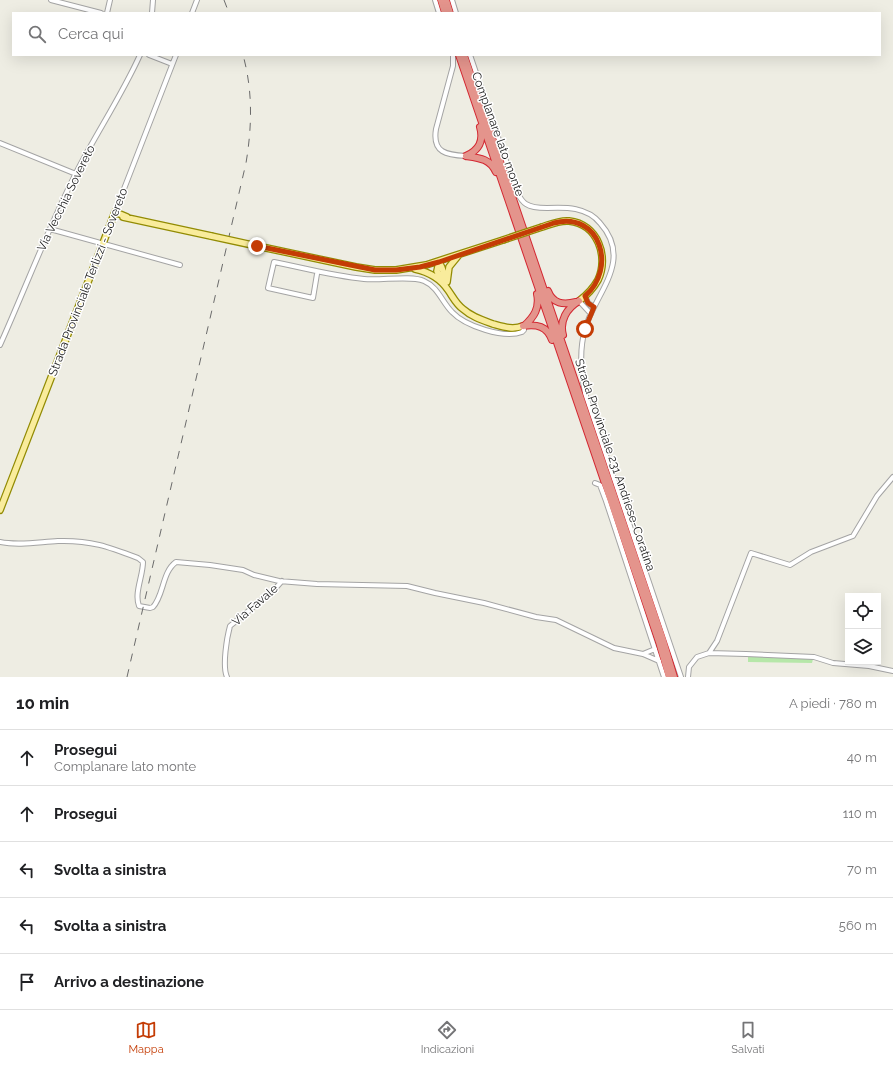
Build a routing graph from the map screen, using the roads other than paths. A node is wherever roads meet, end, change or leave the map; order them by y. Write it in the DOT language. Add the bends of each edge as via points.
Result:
graph roads {
  1 [pos="51,0"];
  2 [pos="110,0"];
  3 [pos="154,0"];
  4 [pos="197,0"];
  5 [pos="435,0"];
  6 [pos="441,0"];
  7 [pos="446,0"];
  8 [pos="452,0"];
  9 [pos="97,12"];
  10 [pos="108,12"];
  11 [pos="152,12"];
  12 [pos="192,12"];
  13 [pos="439,12"];
  14 [pos="445,12"];
  15 [pos="450,12"];
  16 [pos="456,12"];
  17 [pos="140,56"];
  18 [pos="152,56"];
  19 [pos="176,56"];
  20 [pos="452,56"];
  21 [pos="459,56"];
  22 [pos="464,56"];
  23 [pos="470,56"];
  24 [pos="172,64"];
  25 [pos="468,80"];
  26 [pos="0,144"];
  27 [pos="466,156"];
  28 [pos="76,174"];
  29 [pos="509,203"];
  30 [pos="114,215"];
  31 [pos="50,229"];
  32 [pos="103,244"];
  33 [pos="526,245"];
  34 [pos="460,255"];
  35 [pos="439,262"];
  36 [pos="180,265"];
  37 [pos="411,268"];
  38 [pos="317,274"];
  39 [pos="444,282"];
  40 [pos="585,296"];
  41 [pos="578,302"];
  42 [pos="594,307"];
  43 [pos="591,314"];
  44 [pos="523,326"];
  45 [pos="0,331"];
  46 [pos="6,333"];
  47 [pos="0,345"];
  48 [pos="575,388"];
  49 [pos="893,477"];
  50 [pos="595,482"];
  51 [pos="0,510"];
  52 [pos="0,542"];
  53 [pos="282,581"];
  54 [pos="655,649"];
  55 [pos="709,653"];
  56 [pos="643,654"];
  57 [pos="659,661"];
  58 [pos="893,671"];
  59 [pos="227,677"];
  60 [pos="665,677"];
  61 [pos="674,677"];
  62 [pos="681,677"];
  63 [pos="688,677"];
  1 -- 9 [label="street"];
  2 -- 10 [label="street"];
  3 -- 11 [label="street"];
  4 -- 12 [label="street"];
  5 -- 13 [label="street"];
  6 -- 14 [label="highway"];
  7 -- 15 [label="highway"];
  8 -- 16 [label="street"];
  17 -- 28 [label="street, Via Vecchia Sovereto"];
  18 -- 24 [label="street"];
  19 -- 24 [label="street, Strada Provinciale Terlizzi - Sovereto"];
  20 -- 27 [label="street" via="454,66 436,129 436,138 438,148 443,152"];
  21 -- 25 [label="highway, Strada Provinciale 231 Andriese-Coratina"];
  22 -- 33 [label="highway, Strada Provinciale 231 Andriese-Coratina"];
  23 -- 42 [label="street, Complanare lato monte" via="520,199 538,208 574,208 589,213 608,233 614,260 611,273"];
  24 -- 30 [label="street, Strada Provinciale Terlizzi - Sovereto"];
  25 -- 27 [label="highway" via="482,137 477,149"];
  25 -- 29 [label="highway, Strada Provinciale 231 Andriese-Coratina"];
  26 -- 28 [label="street"];
  27 -- 29 [label="highway" via="483,159 492,165"];
  28 -- 31 [label="street, Via Vecchia Sovereto"];
  29 -- 33 [label="highway, Strada Provinciale 231 Andriese-Coratina"];
  30 -- 32 [label="main road, Strada Provinciale Terlizzi - Sovereto"];
  30 -- 37 [label="main road, bridge" via="375,270"];
  31 -- 32 [label="street"];
  31 -- 46 [label="street, Via Vecchia Sovereto"];
  32 -- 36 [label="street"];
  32 -- 51 [label="main road, Strada Provinciale Terlizzi - Sovereto"];
  33 -- 41 [label="highway" via="552,298 562,304"];
  33 -- 44 [label="highway" via="538,303 534,316"];
  33 -- 48 [label="highway, Strada Provinciale 231 Andriese-Coratina"];
  34 -- 35 [label="main road"];
  34 -- 39 [label="main road"];
  34 -- 40 [label="main road, bridge" via="559,222 573,222 586,227 596,238 601,251 601,269 596,283"];
  35 -- 37 [label="main road"];
  35 -- 39 [label="main road"];
  37 -- 39 [label="main road" via="429,273"];
  38 -- 44 [label="street" via="313,298 268,288 274,262 366,279 416,278 430,284 451,312 466,323 510,334 522,332"];
  39 -- 44 [label="main road" via="458,305 473,317 506,328"];
  40 -- 41 [label="main road"];
  40 -- 42 [label="street" via="588,303"];
  41 -- 43 [label="street"];
  41 -- 48 [label="highway" via="565,315 561,328"];
  42 -- 43 [label="street, Complanare lato monte"];
  43 -- 62 [label="street, Complanare lato monte" via="581,350 580,365 585,393"];
  44 -- 48 [label="highway" via="537,325 548,332"];
  45 -- 46 [label="street"];
  46 -- 47 [label="street, Via Vecchia Sovereto"];
  48 -- 60 [label="highway, Strada Provinciale 231 Andriese-Coratina" via="659,642"];
  48 -- 61 [label="highway, Strada Provinciale 231 Andriese-Coratina" via="664,640"];
  49 -- 55 [label="street" via="877,496 853,536 811,552 790,565 752,553 717,641"];
  50 -- 54 [label="street" via="602,490"];
  52 -- 53 [label="street" via="92,543 138,558 143,562 143,569 137,600 139,606 145,608 153,607 157,602 171,565 176,562 210,564"];
  53 -- 56 [label="street" via="407,586 556,620 614,648"];
  53 -- 59 [label="street, Via Favale" via="230,626 225,670"];
  54 -- 56 [label="street"];
  54 -- 57 [label="street"];
  55 -- 58 [label="street" via="814,657 833,663"];
  55 -- 63 [label="street" via="697,657 689,667"];
  56 -- 57 [label="street"];
  57 -- 60 [label="street"];
}
